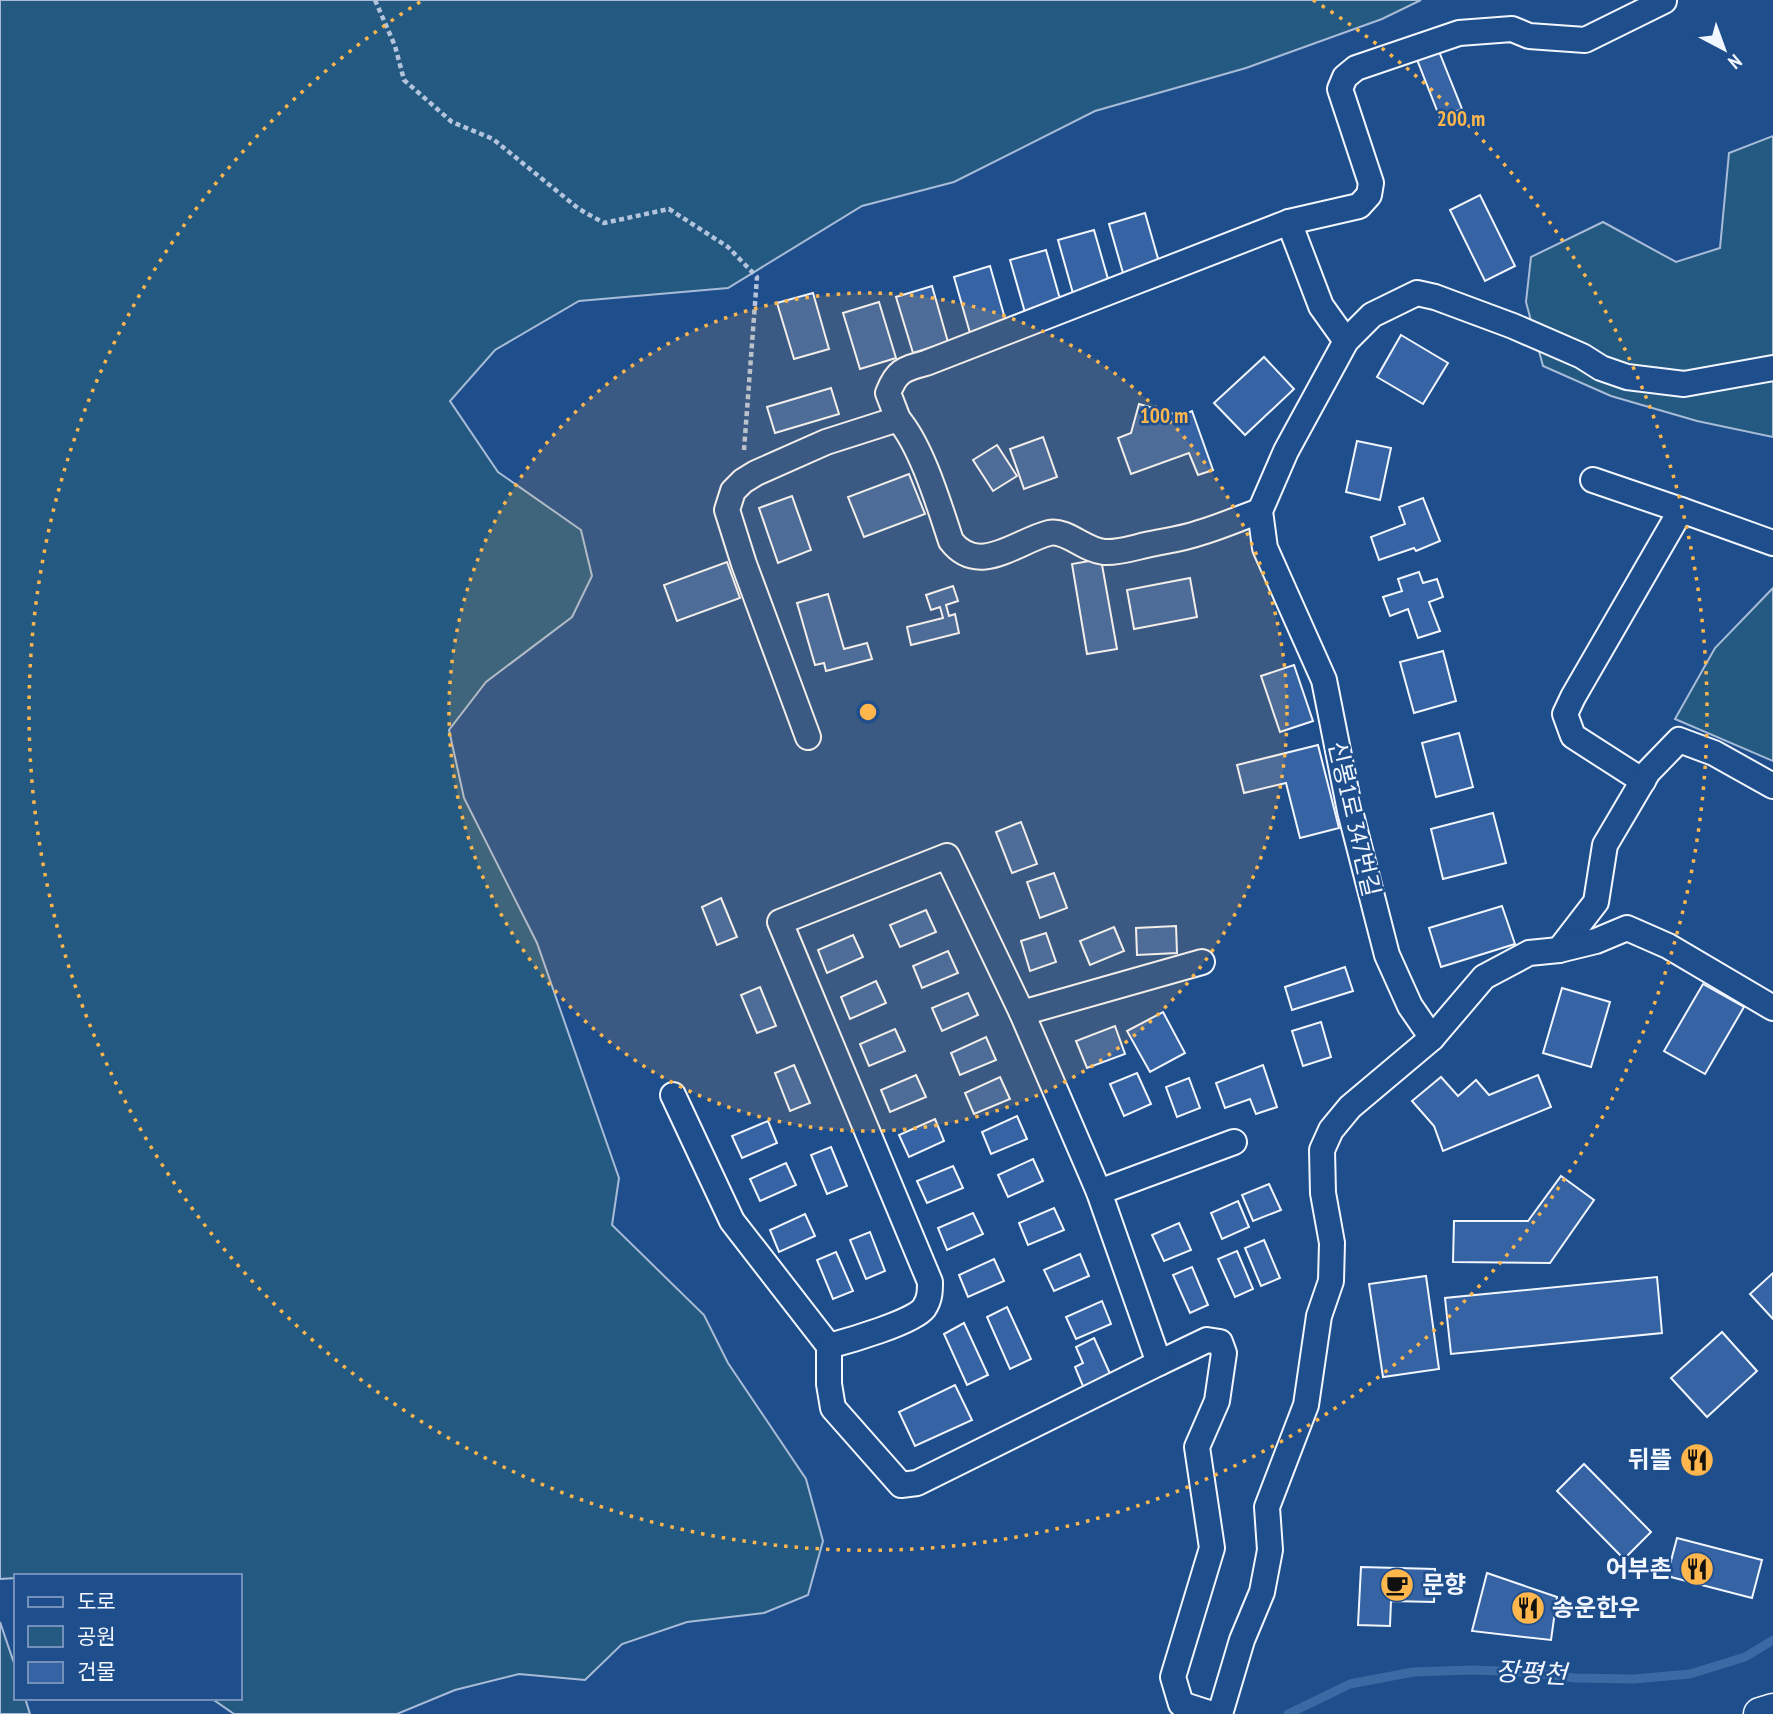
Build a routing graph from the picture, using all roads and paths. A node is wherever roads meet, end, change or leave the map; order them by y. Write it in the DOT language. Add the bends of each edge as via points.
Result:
graph roads {
  1 [pos="374,0"];
  2 [pos="1664,1"];
  3 [pos="1289,222"];
  4 [pos="1346,341"];
  5 [pos="1773,368"];
  6 [pos="898,419"];
  7 [pos="743,458"];
  8 [pos="1593,480"];
  9 [pos="1681,510"];
  10 [pos="1260,511"];
  11 [pos="1773,543"];
  12 [pos="808,737"];
  13 [pos="1643,781"];
  14 [pos="1773,786"];
  15 [pos="1559,950"];
  16 [pos="1202,962"];
  17 [pos="1773,1008"];
  18 [pos="1022,1013"];
  19 [pos="1432,1038"];
  20 [pos="673,1095"];
  21 [pos="1234,1142"];
  22 [pos="1099,1192"];
  23 [pos="829,1346"];
  24 [pos="1158,1363"];
  25 [pos="1773,1710"];
  26 [pos="1212,1714"];
  27 [pos="1220,1714"];
  28 [pos="1760,1714"];
  1 -- 7 [label="path" via="395,46 404,80 452,122 493,139 579,209 604,223 669,209 728,247 757,277"];
  2 -- 3 [label="street" via="1585,40 1529,36 1512,29 1459,33 1356,68 1345,76 1340,89 1371,183 1369,195 1359,206"];
  3 -- 4 [label="street" via="1321,306"];
  3 -- 6 [label="street" via="906,368 894,377 888,393"];
  4 -- 5 [label="street" via="1372,315 1417,293 1513,326 1627,377 1684,384"];
  4 -- 10 [label="street"];
  6 -- 10 [label="street" via="916,446 951,541 968,555 1008,551 1051,533 1065,534 1103,552 1124,550 1198,534"];
  6 -- 12 [label="street" via="827,442 756,473 733,491 727,510"];
  8 -- 9 [label="street"];
  9 -- 11 [label="street"];
  9 -- 13 [label="street" via="1564,714 1573,736"];
  10 -- 19 [label="street, 신봉1로 347번길" via="1265,548 1324,680 1350,811 1387,955 1410,1006"];
  13 -- 14 [label="street" via="1679,740 1714,753"];
  13 -- 15 [label="street" via="1605,845 1596,902"];
  15 -- 17 [label="street" via="1596,942 1627,928 1668,946"];
  15 -- 19 [label="street" via="1529,953 1484,977"];
  16 -- 18 [label="street"];
  18 -- 22 [label="street"];
  18 -- 23 [label="street" via="947,856 780,922 930,1282 923,1311 872,1334"];
  19 -- 27 [label="street" via="1350,1107 1322,1150 1323,1193 1332,1243 1331,1280 1319,1316 1306,1405 1267,1507 1269,1550 1262,1592"];
  20 -- 23 [label="street" via="732,1221"];
  21 -- 22 [label="street"];
  22 -- 24 [label="street"];
  23 -- 24 [label="street" via="833,1408 901,1485 917,1483"];
  24 -- 26 [label="street" via="1207,1340 1220,1342 1224,1353 1217,1401 1198,1447 1212,1548 1173,1677 1181,1704"];
  25 -- 28 [label="street"];
}
